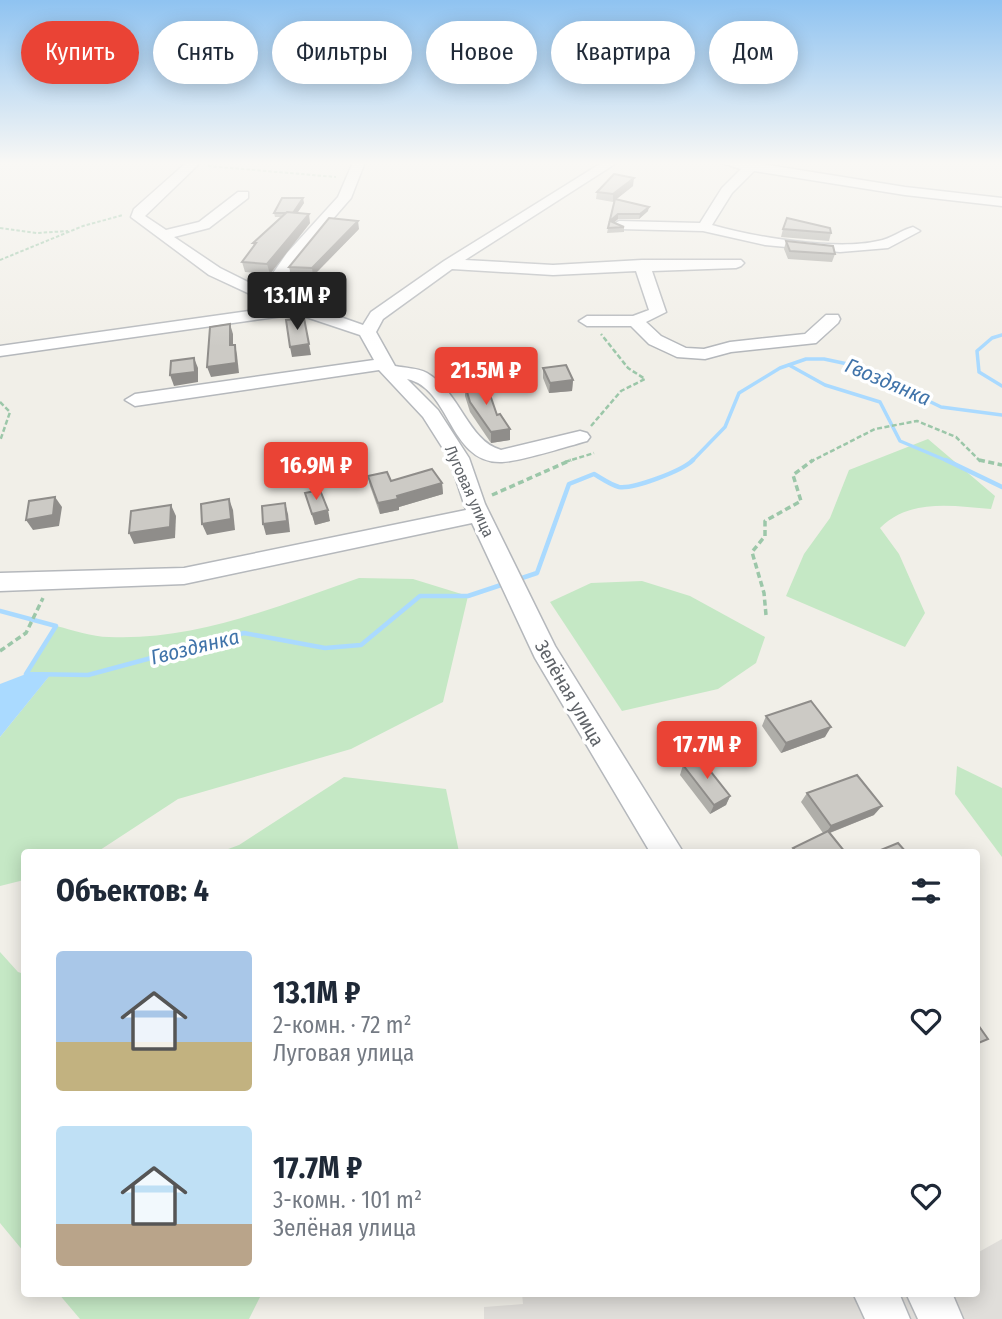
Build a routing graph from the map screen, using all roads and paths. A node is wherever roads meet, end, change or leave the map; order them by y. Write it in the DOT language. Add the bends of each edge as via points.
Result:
graph roads {
  1 [pos="98,224"];
  2 [pos="148,224"];
  3 [pos="206,224"];
  4 [pos="321,224"];
  5 [pos="514,224"];
  6 [pos="707,224"];
  7 [pos="620,225"];
  8 [pos="705,227"];
  9 [pos="0,228"];
  10 [pos="71,231"];
  11 [pos="81,231"];
  12 [pos="913,231"];
  13 [pos="166,236"];
  14 [pos="0,260"];
  15 [pos="736,263"];
  16 [pos="449,264"];
  17 [pos="642,265"];
  18 [pos="266,295"];
  19 [pos="294,310"];
  20 [pos="832,319"];
  21 [pos="587,321"];
  22 [pos="635,321"];
  23 [pos="366,332"];
  24 [pos="0,351"];
  25 [pos="386,367"];
  26 [pos="135,400"];
  27 [pos="0,402"];
  28 [pos="580,437"];
  29 [pos="0,441"];
  30 [pos="486,452"];
  31 [pos="594,453"];
  32 [pos="1002,465"];
  33 [pos="493,495"];
  34 [pos="477,509"];
  35 [pos="51,580"];
  36 [pos="0,582"];
  37 [pos="521,602"];
  38 [pos="766,615"];
  39 [pos="0,650"];
  40 [pos="665,849"];
  41 [pos="877,1297"];
  42 [pos="930,1297"];
  43 [pos="888,1319"];
  44 [pos="941,1319"];
  1 -- 10 [label="path"];
  2 -- 13 [label="street"];
  3 -- 13 [label="street"];
  4 -- 18 [label="street"];
  5 -- 16 [label="street"];
  6 -- 8 [label="street"];
  7 -- 8 [label="street"];
  8 -- 12 [label="street" via="786,242 854,248 881,246"];
  9 -- 10 [label="path"];
  10 -- 11 [label="path"];
  10 -- 14 [label="path"];
  13 -- 18 [label="street" via="226,278"];
  15 -- 17 [label="street"];
  16 -- 17 [label="street" via="553,270"];
  16 -- 23 [label="street" via="377,316"];
  17 -- 22 [label="street" via="658,312"];
  18 -- 19 [label="street"];
  19 -- 23 [label="street"];
  19 -- 24 [label="street"];
  20 -- 22 [label="street" via="810,339 705,354 683,352 655,340"];
  21 -- 22 [label="street"];
  21 -- 28 [label="path" via="628,368 645,379 621,391"];
  23 -- 25 [label="street, Луговая улица"];
  25 -- 26 [label="street"];
  25 -- 30 [label="street" via="419,376 444,396 471,440"];
  25 -- 34 [label="street, Луговая улица" via="432,414 459,458"];
  27 -- 29 [label="path" via="10,412"];
  28 -- 30 [label="street" via="501,456"];
  30 -- 33 [label="path" via="484,468"];
  31 -- 33 [label="path" via="556,465"];
  32 -- 38 [label="path" via="981,462 956,437 916,421 875,429 804,465 793,475 801,501 765,521 765,536 752,552"];
  33 -- 34 [label="path"];
  34 -- 35 [label="street" via="184,576"];
  34 -- 37 [label="street, Луговая улица"];
  35 -- 36 [label="street"];
  35 -- 39 [label="path" via="26,633"];
  37 -- 40 [label="street, Зелёная улица" via="544,651"];
  41 -- 43 [label="street"];
  42 -- 44 [label="street"];
}
